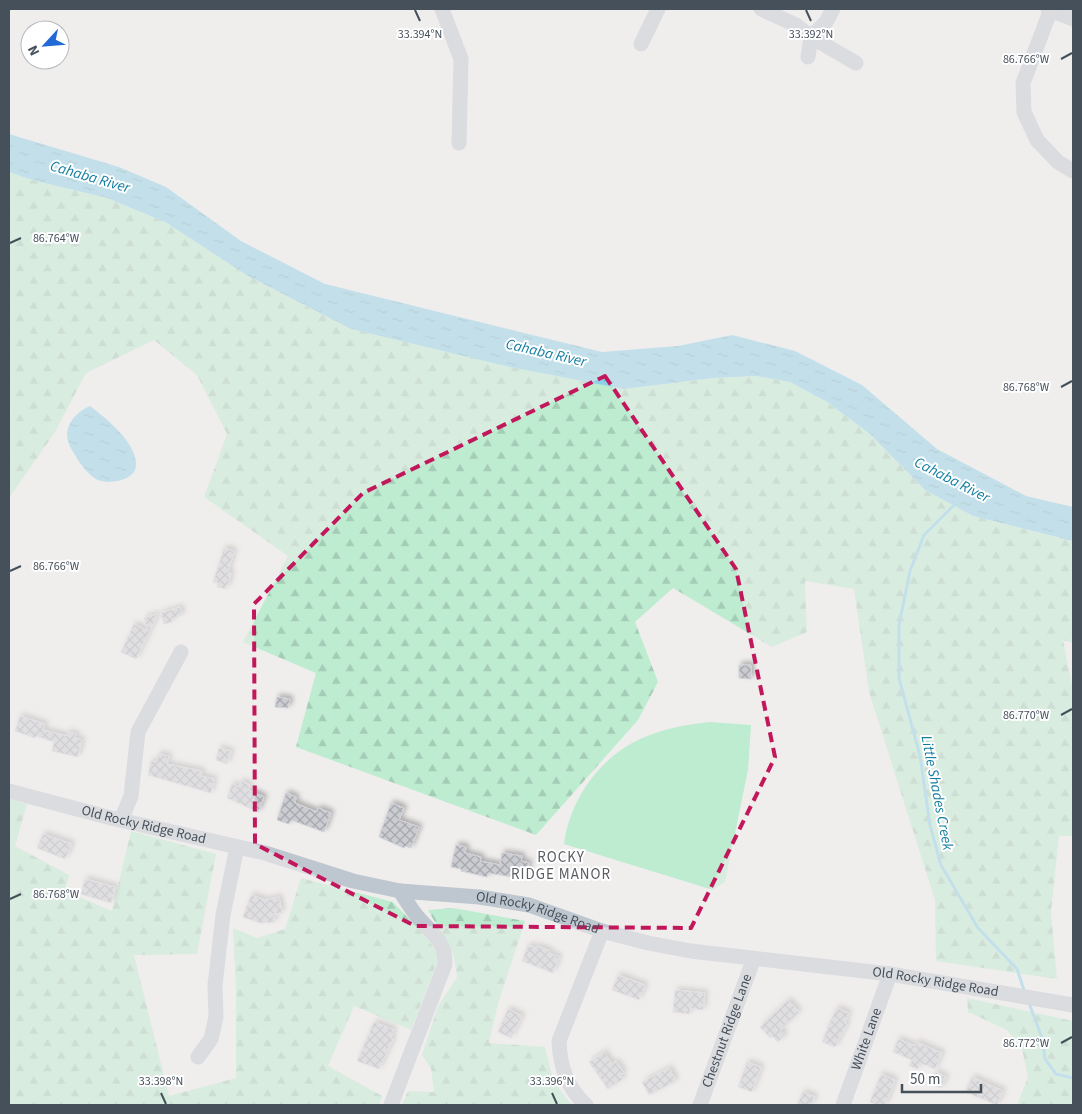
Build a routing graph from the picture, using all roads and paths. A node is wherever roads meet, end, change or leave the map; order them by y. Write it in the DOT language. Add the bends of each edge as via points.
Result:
graph roads {
  1 [pos="442,9"];
  2 [pos="658,9"];
  3 [pos="761,9"];
  4 [pos="833,9"];
  5 [pos="1050,9"];
  6 [pos="1073,19"];
  7 [pos="811,36"];
  8 [pos="642,44"];
  9 [pos="808,57"];
  10 [pos="856,63"];
  11 [pos="459,143"];
  12 [pos="1073,171"];
  13 [pos="181,652"];
  14 [pos="9,791"];
  15 [pos="121,820"];
  16 [pos="237,847"];
  17 [pos="400,891"];
  18 [pos="602,931"];
  19 [pos="754,958"];
  20 [pos="890,974"];
  21 [pos="1073,1006"];
  22 [pos="198,1057"];
  23 [pos="390,1105"];
  24 [pos="586,1105"];
  25 [pos="700,1105"];
  26 [pos="843,1105"];
  1 -- 11 [label="street" via="461,59"];
  2 -- 8 [label="street"];
  3 -- 7 [label="street" via="796,25"];
  4 -- 7 [label="street" via="826,22"];
  5 -- 6 [label="street"];
  5 -- 12 [label="street" via="1023,83 1024,112 1037,140 1058,162"];
  7 -- 9 [label="street"];
  7 -- 10 [label="street"];
  13 -- 15 [label="street" via="138,732 131,796"];
  14 -- 15 [label="street, Old Rocky Ridge Road"];
  15 -- 16 [label="street, Old Rocky Ridge Road"];
  16 -- 17 [label="street, Old Rocky Ridge Road" via="353,881"];
  16 -- 22 [label="street" via="222,924 215,985 216,1016 211,1039"];
  17 -- 18 [label="street, Old Rocky Ridge Road" via="520,903"];
  17 -- 23 [label="street" via="416,916 438,938 445,964"];
  18 -- 19 [label="street, Old Rocky Ridge Road" via="648,943"];
  18 -- 24 [label="street" via="559,1041 560,1060 567,1082"];
  19 -- 20 [label="street, Old Rocky Ridge Road"];
  19 -- 25 [label="street, Chestnut Ridge Lane"];
  20 -- 21 [label="street, Old Rocky Ridge Road"];
  20 -- 26 [label="street, White Lane"];
}
